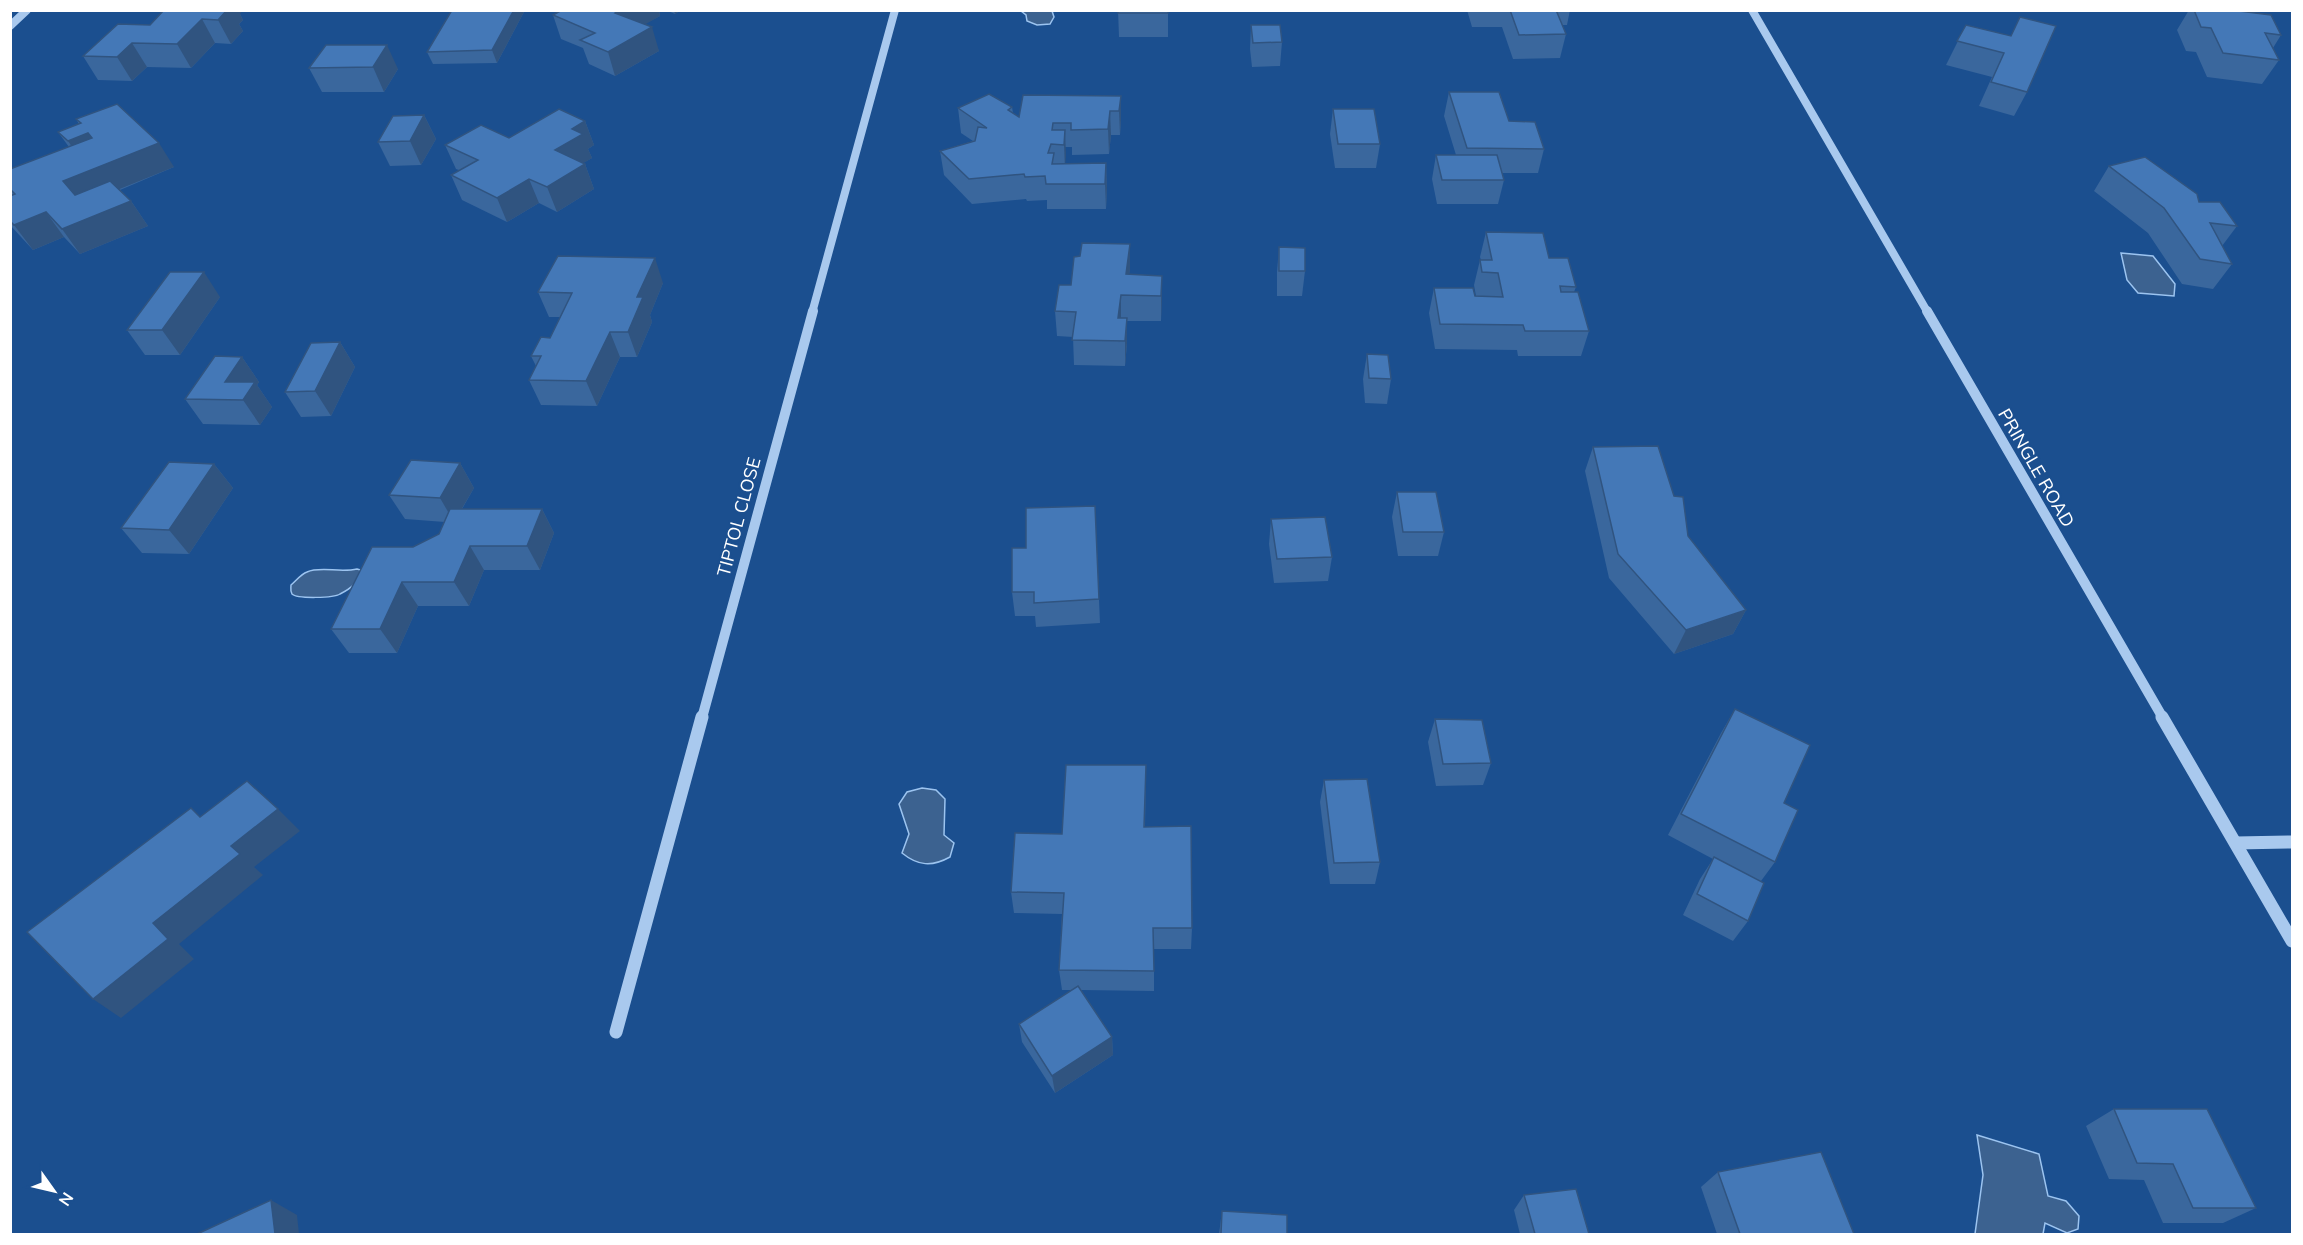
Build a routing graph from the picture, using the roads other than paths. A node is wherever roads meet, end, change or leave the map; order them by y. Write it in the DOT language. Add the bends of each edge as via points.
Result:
graph roads {
  1 [pos="27,10"];
  2 [pos="895,10"];
  3 [pos="1752,10"];
  4 [pos="10,26"];
  5 [pos="2292,842"];
  6 [pos="2236,843"];
  7 [pos="2292,941"];
  8 [pos="616,1032"];
  1 -- 4 [label="street"];
  2 -- 8 [label="street, TIPTOL CLOSE"];
  3 -- 6 [label="street, PRINGLE ROAD"];
  5 -- 6 [label="street"];
  6 -- 7 [label="street, PRINGLE ROAD"];
}
